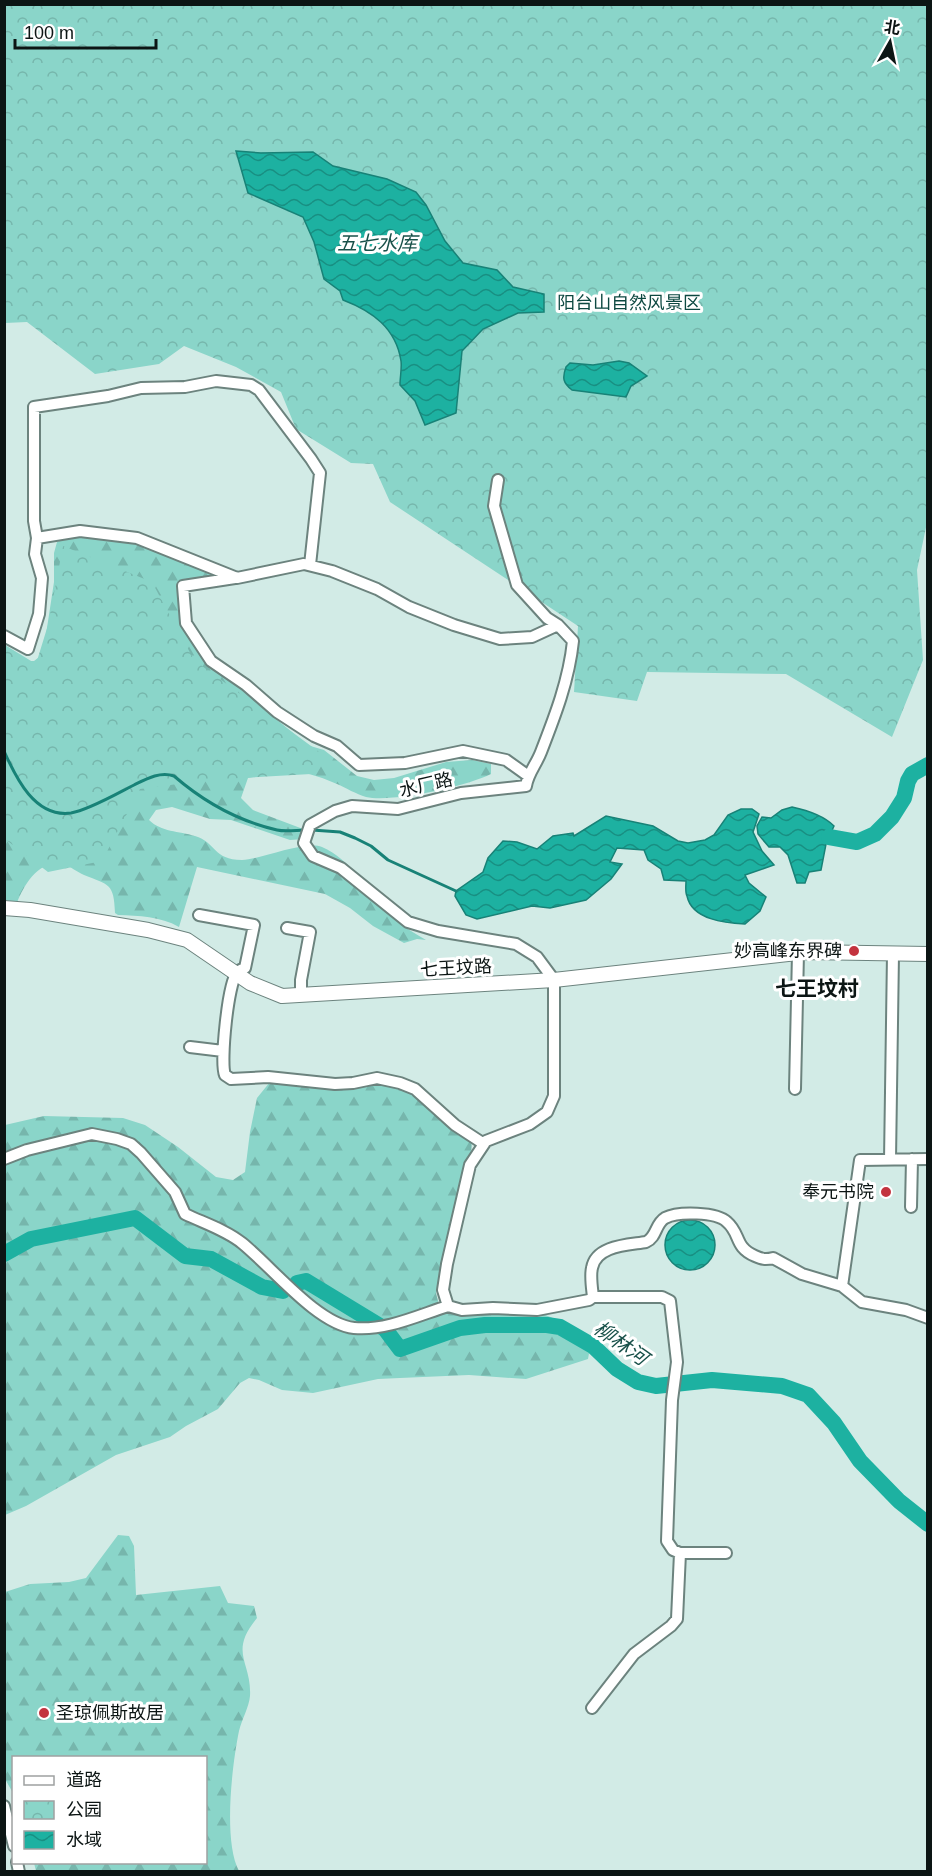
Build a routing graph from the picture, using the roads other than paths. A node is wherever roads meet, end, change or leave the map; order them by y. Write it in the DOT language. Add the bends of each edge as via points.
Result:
graph roads {
  1 [pos="498,480"];
  2 [pos="37,538"];
  3 [pos="310,566"];
  4 [pos="237,578"];
  5 [pos="558,625"];
  6 [pos="4,636"];
  7 [pos="527,775"];
  8 [pos="4,908"];
  9 [pos="200,915"];
  10 [pos="286,928"];
  11 [pos="798,953"];
  12 [pos="893,954"];
  13 [pos="927,954"];
  14 [pos="236,973"];
  15 [pos="554,981"];
  16 [pos="301,995"];
  17 [pos="190,1047"];
  18 [pos="223,1051"];
  19 [pos="795,1089"];
  20 [pos="484,1144"];
  21 [pos="4,1159"];
  22 [pos="912,1159"];
  23 [pos="927,1159"];
  24 [pos="890,1160"];
  25 [pos="911,1207"];
  26 [pos="842,1286"];
  27 [pos="593,1297"];
  28 [pos="448,1306"];
  29 [pos="927,1318"];
  30 [pos="680,1553"];
  31 [pos="726,1553"];
  32 [pos="592,1708"];
  33 [pos="4,1806"];
  34 [pos="12,1838"];
  1 -- 5 [label="street, 水厂路" via="494,506 517,585"];
  2 -- 3 [label="street" via="34,407 141,388 185,387 216,381 251,385 259,390 320,473"];
  2 -- 4 [label="street" via="80,531 137,538"];
  2 -- 6 [label="street" via="35,554 42,578 39,614 28,649"];
  3 -- 4 [label="street"];
  3 -- 5 [label="street" via="378,589 454,626 500,639 532,637"];
  4 -- 7 [label="street" via="183,586 186,623 210,661 277,712 337,746 359,765 405,763 463,751 506,760"];
  5 -- 7 [label="street, 水厂路" via="573,641 571,662 558,709 537,762"];
  7 -- 15 [label="street, 水厂路" via="526,786 460,793 398,809 351,806 310,825 304,843 313,856 342,868 408,922 516,944 537,957"];
  8 -- 14 [label="street, 七王坟路" via="148,930 187,940"];
  9 -- 14 [label="street" via="254,925 245,968"];
  10 -- 16 [label="street" via="310,932"];
  11 -- 12 [label="street, 七王坟路"];
  11 -- 15 [label="street, 七王坟路"];
  11 -- 19 [label="street"];
  12 -- 13 [label="street, 七王坟路"];
  12 -- 24 [label="street"];
  14 -- 16 [label="street, 七王坟路" via="282,996"];
  14 -- 18 [label="street"];
  15 -- 16 [label="street, 七王坟路"];
  15 -- 20 [label="street" via="554,1096 547,1112 530,1124"];
  17 -- 18 [label="street"];
  18 -- 20 [label="street" via="223,1070 231,1079 268,1077 335,1084 377,1078 400,1083 415,1089 455,1125"];
  20 -- 28 [label="street" via="470,1165 453,1232 443,1290"];
  21 -- 28 [label="street" via="92,1134 131,1144 175,1192 185,1214 240,1242 309,1305 330,1319 356,1328 389,1325"];
  22 -- 23 [label="street"];
  22 -- 24 [label="street"];
  22 -- 25 [label="street"];
  24 -- 26 [label="street" via="860,1160"];
  26 -- 27 [label="street" via="802,1274 772,1258 764,1260 744,1252 729,1222 720,1217 686,1213 659,1222 652,1239 607,1250 596,1259 592,1268"];
  26 -- 29 [label="street" via="862,1302"];
  27 -- 28 [label="street" via="537,1310 462,1310"];
  27 -- 30 [label="street" via="662,1297 670,1301 677,1362 667,1541"];
  30 -- 31 [label="street"];
  30 -- 32 [label="street" via="677,1619 634,1654"];
  33 -- 34 [label="street"];
}
